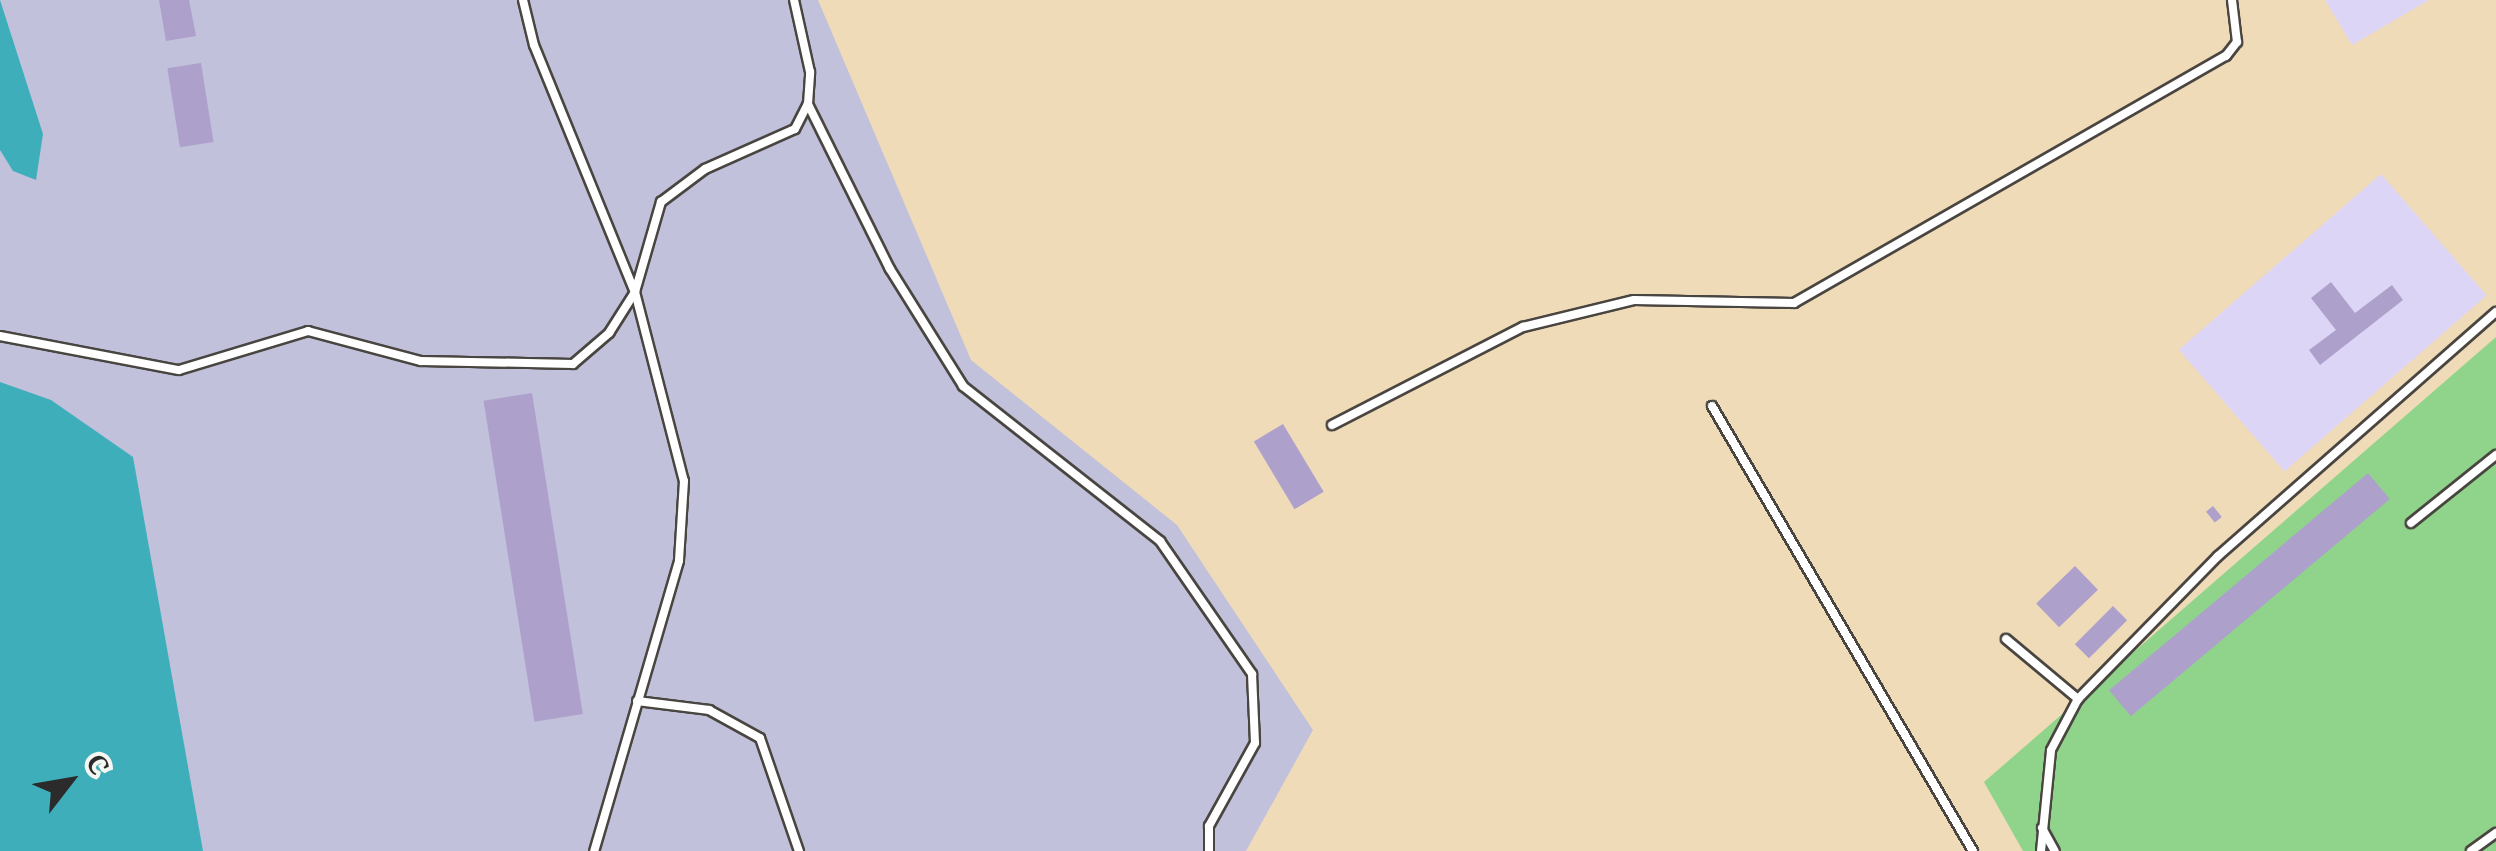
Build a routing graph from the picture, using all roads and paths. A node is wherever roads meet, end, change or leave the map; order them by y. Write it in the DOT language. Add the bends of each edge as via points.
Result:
graph roads {
  1 [pos="523,0"];
  2 [pos="794,0"];
  3 [pos="2232,0"];
  4 [pos="808,104"];
  5 [pos="635,292"];
  6 [pos="2496,312"];
  7 [pos="0,336"];
  8 [pos="1712,406"];
  9 [pos="1332,425"];
  10 [pos="2496,455"];
  11 [pos="2411,523"];
  12 [pos="2006,639"];
  13 [pos="2078,698"];
  14 [pos="637,701"];
  15 [pos="2042,828"];
  16 [pos="2496,832"];
  17 [pos="594,851"];
  18 [pos="798,851"];
  19 [pos="1209,851"];
  20 [pos="1973,851"];
  21 [pos="2041,851"];
  22 [pos="2056,851"];
  23 [pos="2471,851"];
  1 -- 5 [label="lane" via="534,45"];
  2 -- 4 [label="lane" via="810,72"];
  3 -- 9 [label="lane" via="2237,42 2226,56 1794,303 1634,300 1522,326"];
  4 -- 5 [label="lane" via="795,129 705,170 661,202"];
  4 -- 19 [label="lane" via="890,269 963,386 1160,541 1252,674 1255,744 1209,826"];
  5 -- 7 [label="lane" via="610,333 573,364 421,361 308,331 178,370"];
  5 -- 14 [label="lane" via="684,481 679,561"];
  6 -- 13 [label="lane" via="2218,556"];
  8 -- 20 [label="lane"];
  10 -- 11 [label="lane"];
  12 -- 13 [label="lane"];
  13 -- 15 [label="lane" via="2051,750"];
  14 -- 17 [label="lane"];
  14 -- 18 [label="lane" via="710,710 760,738"];
  15 -- 21 [label="lane"];
  15 -- 22 [label="lane"];
  16 -- 23 [label="lane"];
}
